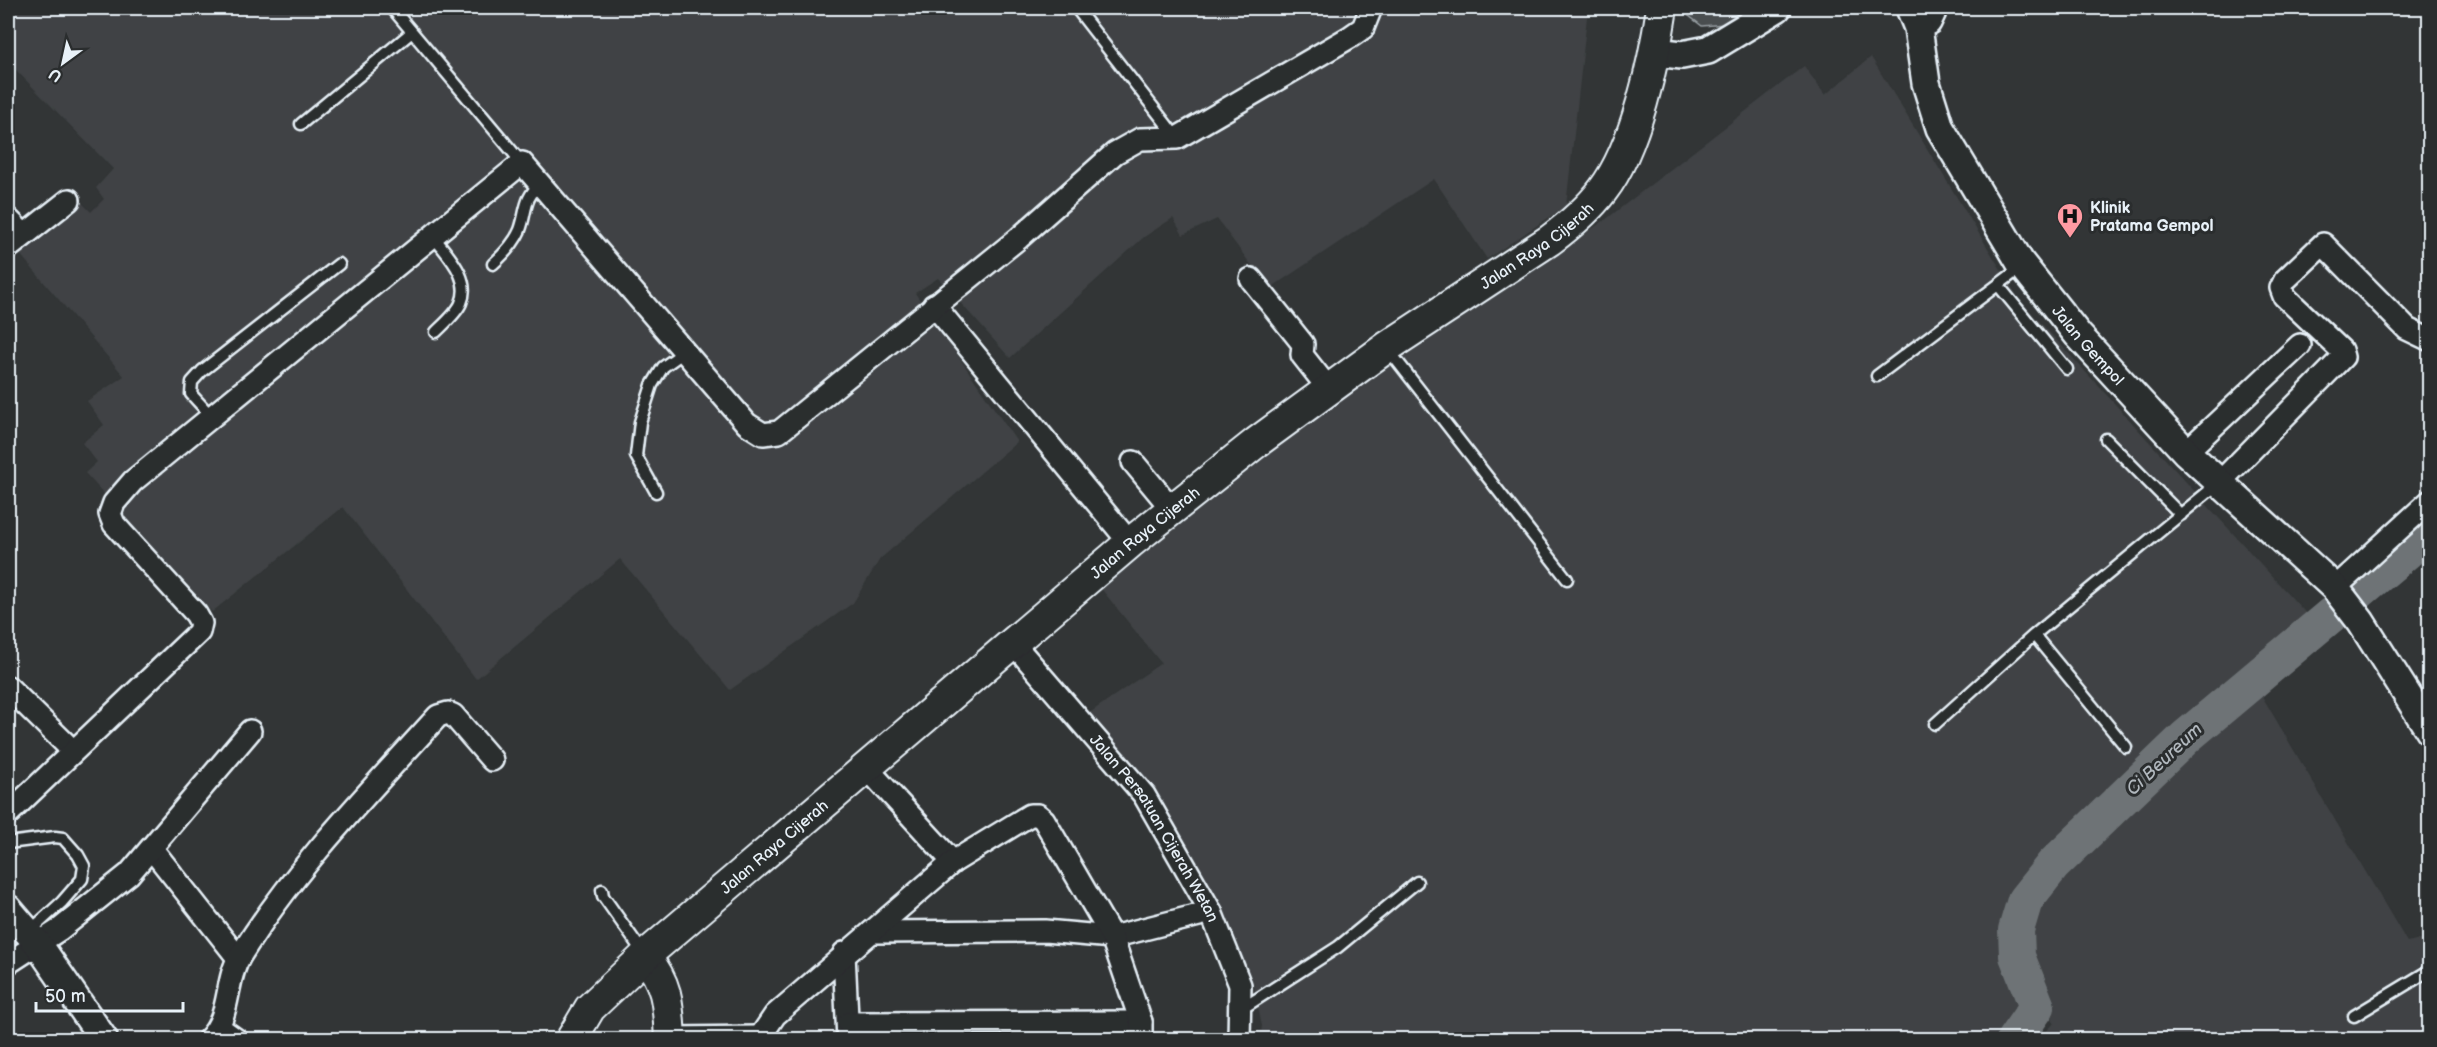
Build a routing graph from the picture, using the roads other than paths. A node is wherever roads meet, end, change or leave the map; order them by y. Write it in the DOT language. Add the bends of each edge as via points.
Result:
graph roads {
  1 [pos="392,8"];
  2 [pos="1076,8"];
  3 [pos="1371,8"];
  4 [pos="1662,8"];
  5 [pos="1777,8"];
  6 [pos="1937,8"];
  7 [pos="1914,18"];
  8 [pos="412,32"];
  9 [pos="1655,52"];
  10 [pos="301,124"];
  11 [pos="1177,138"];
  12 [pos="522,163"];
  13 [pos="541,184"];
  14 [pos="69,200"];
  15 [pos="8,219"];
  16 [pos="434,237"];
  17 [pos="16,242"];
  18 [pos="339,264"];
  19 [pos="493,264"];
  20 [pos="2023,266"];
  21 [pos="1251,279"];
  22 [pos="1998,285"];
  23 [pos="934,305"];
  24 [pos="436,332"];
  25 [pos="2430,340"];
  26 [pos="2300,345"];
  27 [pos="1387,347"];
  28 [pos="684,352"];
  29 [pos="2067,369"];
  30 [pos="1877,376"];
  31 [pos="1328,388"];
  32 [pos="212,417"];
  33 [pos="2106,439"];
  34 [pos="2186,452"];
  35 [pos="1133,462"];
  36 [pos="2220,482"];
  37 [pos="656,492"];
  38 [pos="2430,501"];
  39 [pos="1172,509"];
  40 [pos="2181,515"];
  41 [pos="1130,543"];
  42 [pos="1567,579"];
  43 [pos="2335,588"];
  44 [pos="2034,635"];
  45 [pos="1013,643"];
  46 [pos="8,687"];
  47 [pos="1935,724"];
  48 [pos="250,731"];
  49 [pos="2430,731"];
  50 [pos="2126,747"];
  51 [pos="73,751"];
  52 [pos="492,760"];
  53 [pos="866,767"];
  54 [pos="8,814"];
  55 [pos="8,843"];
  56 [pos="153,849"];
  57 [pos="953,861"];
  58 [pos="1417,882"];
  59 [pos="602,890"];
  60 [pos="8,909"];
  61 [pos="1211,912"];
  62 [pos="872,932"];
  63 [pos="1112,937"];
  64 [pos="33,939"];
  65 [pos="844,953"];
  66 [pos="645,956"];
  67 [pos="238,958"];
  68 [pos="8,963"];
  69 [pos="2430,970"];
  70 [pos="1240,1010"];
  71 [pos="2354,1016"];
  72 [pos="848,1031"];
  73 [pos="1141,1031"];
  74 [pos="222,1036"];
  75 [pos="760,1038"];
  76 [pos="670,1039"];
  77 [pos="104,1040"];
  78 [pos="571,1040"];
  79 [pos="1239,1040"];
  1 -- 8 [label="lane"];
  2 -- 11 [label="lane"];
  3 -- 11 [label="street" via="1363,28 1350,37"];
  4 -- 9 [label="main road, Jalan Raya Cijerah"];
  5 -- 9 [label="street" via="1708,50 1689,54"];
  6 -- 7 [label="street" via="1930,23"];
  7 -- 20 [label="street, Jalan Gempol" via="1926,83 1940,128"];
  8 -- 10 [label="lane"];
  8 -- 12 [label="lane"];
  9 -- 27 [label="main road, Jalan Raya Cijerah" via="1621,162 1582,215"];
  11 -- 23 [label="street" via="1140,139 1115,153 1019,238"];
  12 -- 13 [label="street"];
  12 -- 16 [label="street"];
  13 -- 19 [label="lane" via="526,200 520,230"];
  13 -- 28 [label="street"];
  14 -- 17 [label="street"];
  15 -- 17 [label="street"];
  16 -- 24 [label="lane" via="464,285 461,304"];
  16 -- 32 [label="street"];
  18 -- 32 [label="lane" via="192,382 191,394"];
  20 -- 22 [label="lane"];
  20 -- 34 [label="street, Jalan Gempol" via="2078,335"];
  21 -- 31 [label="street" via="1303,344 1302,355"];
  22 -- 29 [label="lane"];
  22 -- 30 [label="lane"];
  23 -- 28 [label="street" via="779,432 763,434 747,424"];
  23 -- 41 [label="street"];
  25 -- 36 [label="street" via="2407,329 2323,244 2281,288 2284,296 2341,350 2343,357"];
  26 -- 34 [label="street"];
  27 -- 31 [label="main road, Jalan Raya Cijerah"];
  27 -- 42 [label="lane"];
  28 -- 37 [label="lane" via="663,367 640,422 636,456"];
  31 -- 39 [label="main road, Jalan Raya Cijerah"];
  32 -- 51 [label="street" via="133,481 114,503 110,514 114,524 196,614 201,623 199,632"];
  33 -- 40 [label="lane"];
  34 -- 36 [label="street, Jalan Gempol"];
  35 -- 39 [label="street"];
  36 -- 40 [label="lane"];
  36 -- 43 [label="street, Jalan Gempol"];
  38 -- 43 [label="street"];
  39 -- 41 [label="main road, Jalan Raya Cijerah"];
  40 -- 44 [label="lane"];
  41 -- 45 [label="main road, Jalan Raya Cijerah"];
  43 -- 49 [label="street, Jalan Gempol"];
  44 -- 47 [label="lane"];
  44 -- 50 [label="lane"];
  45 -- 53 [label="main road, Jalan Raya Cijerah"];
  45 -- 61 [label="street, Jalan Persatuan Cijerah Wetan" via="1144,795"];
  46 -- 51 [label="street"];
  48 -- 56 [label="street"];
  51 -- 54 [label="street"];
  52 -- 67 [label="street" via="453,715 448,712 438,716 289,887"];
  53 -- 57 [label="street"];
  53 -- 66 [label="main road, Jalan Raya Cijerah"];
  55 -- 64 [label="lane" via="63,838 84,866 82,879"];
  56 -- 64 [label="street" via="59,930"];
  56 -- 67 [label="street"];
  57 -- 62 [label="street"];
  57 -- 63 [label="street" via="1030,814 1038,815"];
  58 -- 70 [label="lane" via="1338,947"];
  59 -- 66 [label="lane"];
  60 -- 64 [label="street"];
  61 -- 63 [label="street"];
  61 -- 70 [label="street, Jalan Persatuan Cijerah Wetan" via="1238,978"];
  62 -- 63 [label="street" via="1045,931"];
  62 -- 65 [label="street"];
  63 -- 73 [label="street"];
  64 -- 68 [label="street"];
  64 -- 77 [label="street"];
  65 -- 72 [label="street"];
  65 -- 75 [label="street" via="775,1015"];
  66 -- 76 [label="main road" via="660,975 667,994"];
  66 -- 78 [label="main road, Jalan Raya Cijerah" via="590,1008"];
  67 -- 74 [label="street"];
  69 -- 71 [label="lane"];
  70 -- 79 [label="street, Jalan Persatuan Cijerah Wetan"];
  72 -- 73 [label="street"];
  75 -- 76 [label="street"];
}
